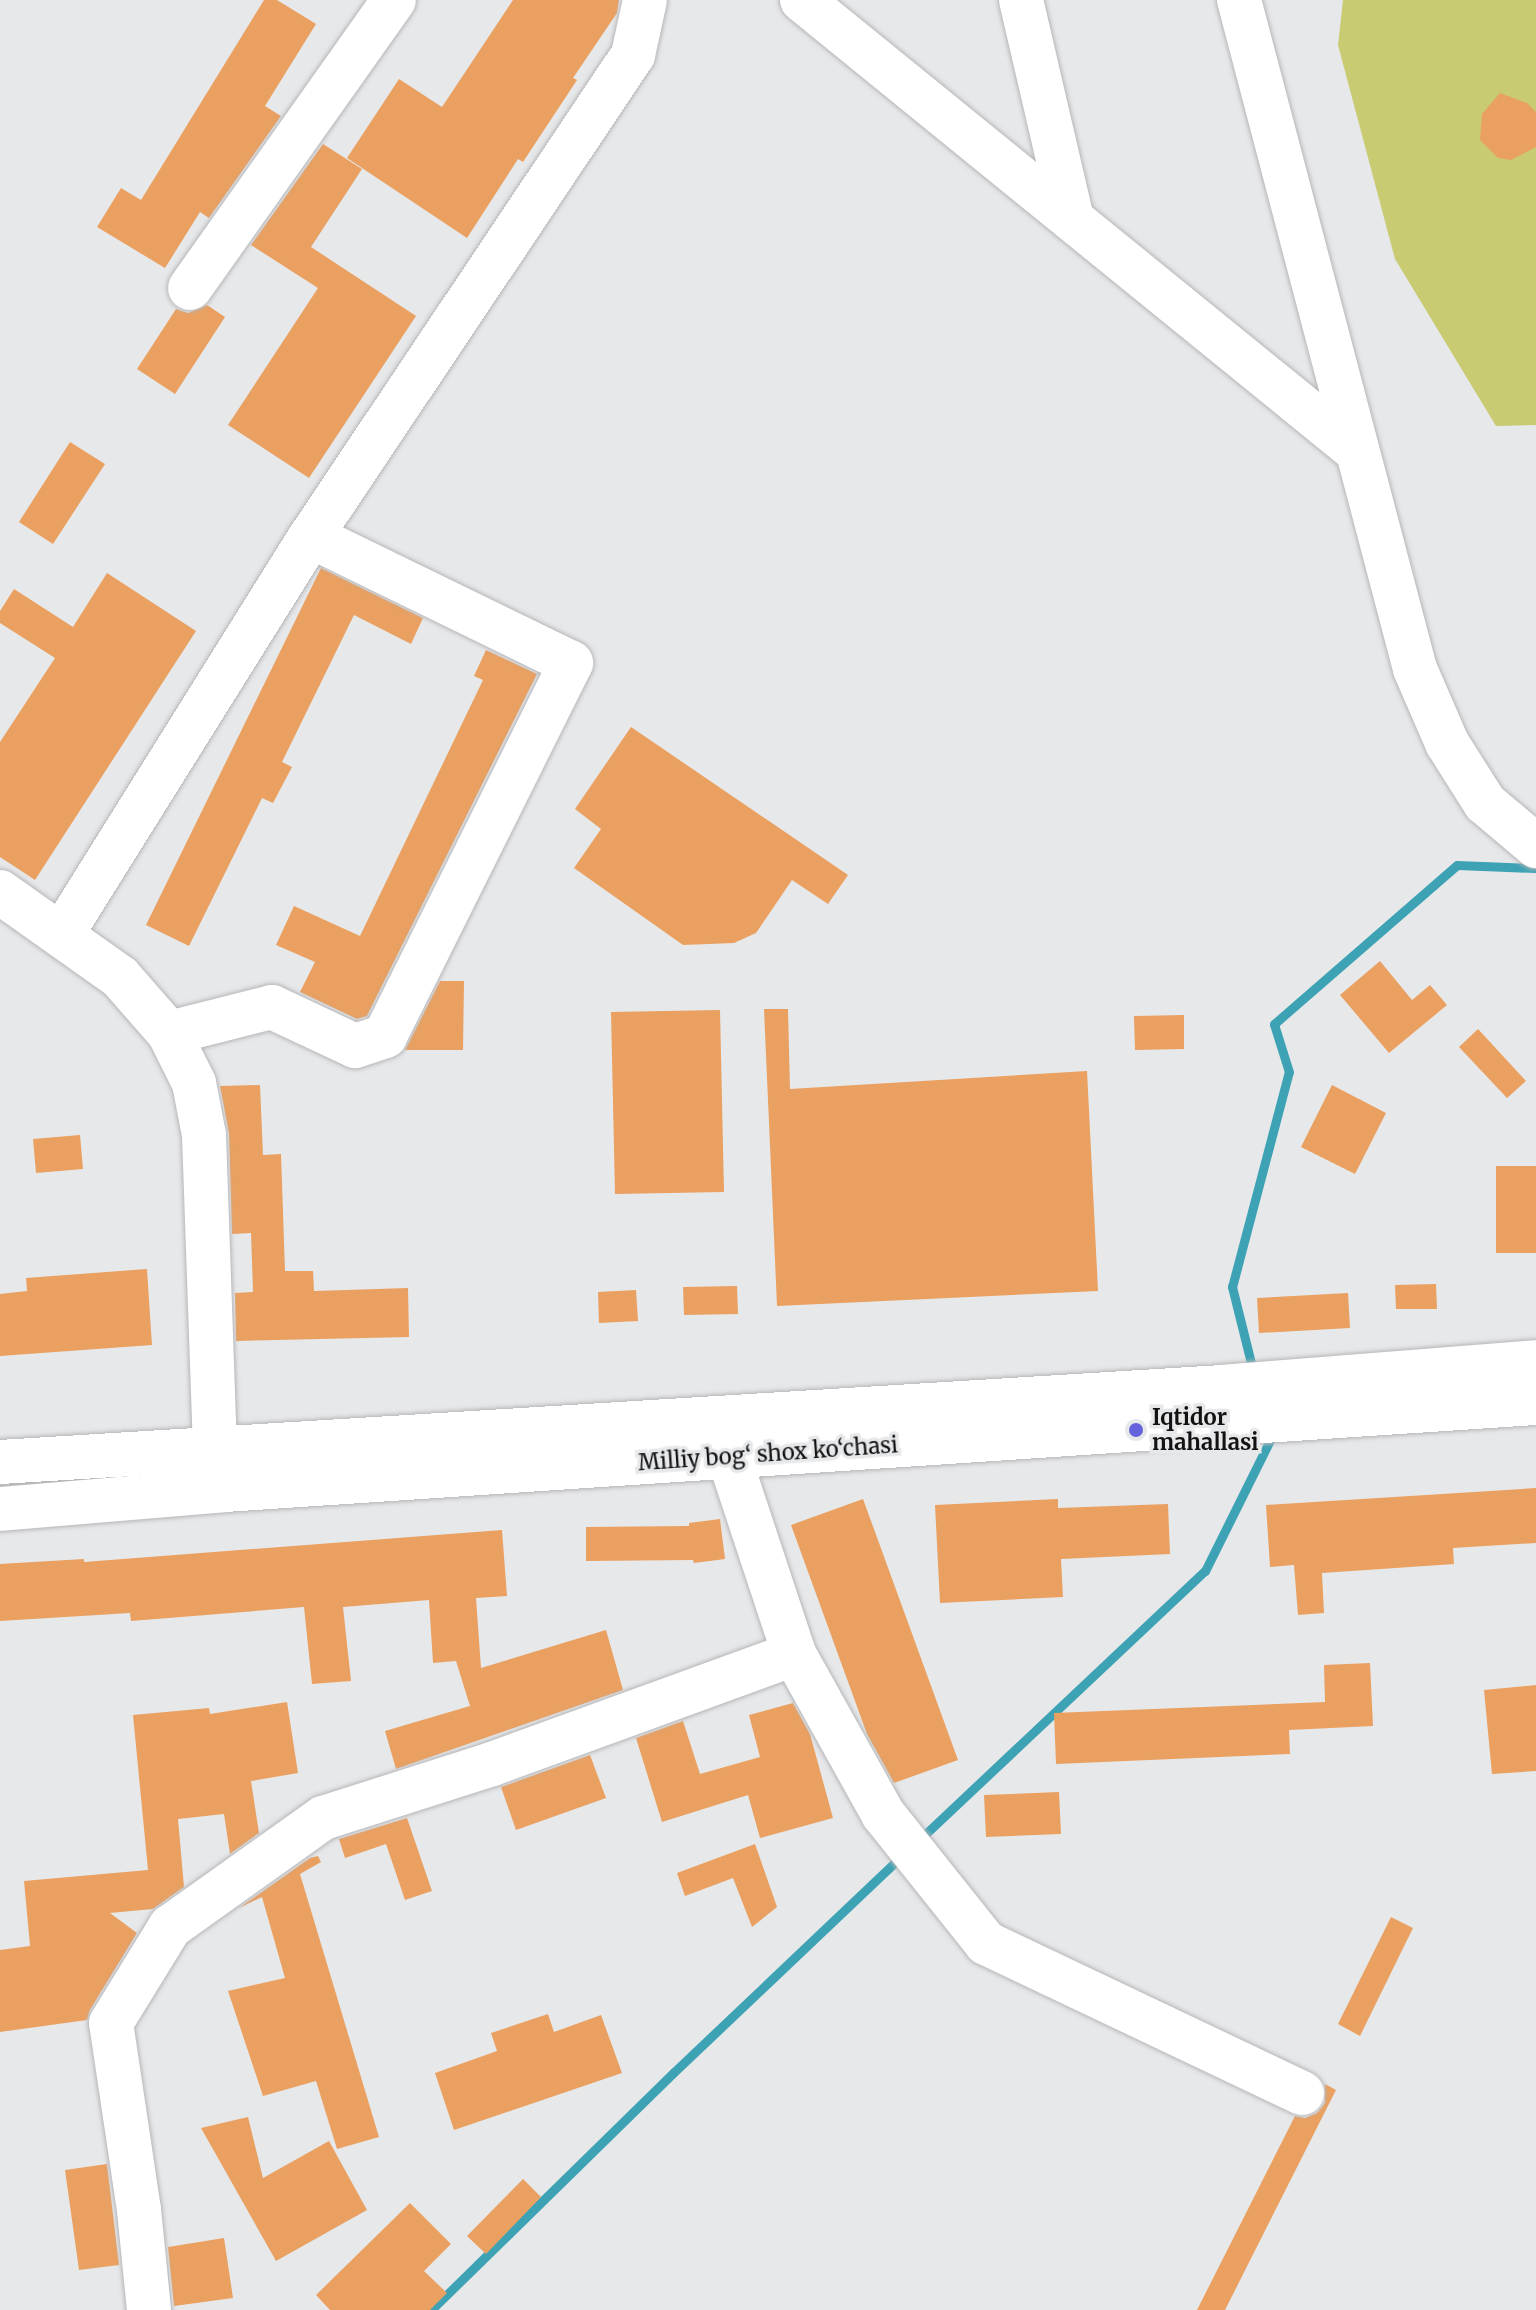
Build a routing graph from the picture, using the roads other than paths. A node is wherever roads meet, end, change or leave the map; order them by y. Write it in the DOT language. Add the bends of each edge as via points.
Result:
graph roads {
  1 [pos="394,0"];
  2 [pos="645,0"];
  3 [pos="1021,0"];
  4 [pos="1239,0"];
  5 [pos="821,9"];
  6 [pos="1072,219"];
  7 [pos="190,288"];
  8 [pos="1357,451"];
  9 [pos="311,536"];
  10 [pos="1536,846"];
  11 [pos="0,892"];
  12 [pos="62,934"];
  13 [pos="169,1033"];
  14 [pos="1536,1362"];
  15 [pos="1288,1400"];
  16 [pos="1536,1403"];
  17 [pos="1223,1405"];
  18 [pos="215,1450"];
  19 [pos="729,1457"];
  20 [pos="0,1462"];
  21 [pos="0,1509"];
  22 [pos="794,1654"];
  23 [pos="1302,2093"];
  24 [pos="149,2310"];
  1 -- 7 [label="street"];
  2 -- 9 [label="street" via="633,55"];
  3 -- 6 [label="street"];
  4 -- 8 [label="street"];
  5 -- 6 [label="street"];
  6 -- 8 [label="street"];
  8 -- 10 [label="street" via="1415,669 1447,743 1485,803"];
  9 -- 12 [label="street"];
  9 -- 13 [label="street" via="571,663 385,1036 355,1046 272,1007"];
  11 -- 12 [label="street"];
  12 -- 13 [label="street" via="120,977"];
  13 -- 18 [label="street" via="194,1083 203,1122"];
  14 -- 15 [label="street, Milliy bog‘ shox ko‘chasi"];
  15 -- 16 [label="street, Milliy bog‘ shox ko‘chasi"];
  15 -- 17 [label="street, Milliy bog‘ shox ko‘chasi"];
  17 -- 18 [label="street, Milliy bog‘ shox ko‘chasi"];
  17 -- 19 [label="street, Milliy bog‘ shox ko‘chasi"];
  18 -- 20 [label="street, Milliy bog‘ shox ko‘chasi"];
  19 -- 21 [label="street, Milliy bog‘ shox ko‘chasi"];
  19 -- 22 [label="street"];
  22 -- 23 [label="street" via="883,1814 986,1943"];
  22 -- 24 [label="street" via="492,1764 323,1818 170,1927 111,2023"];
}
